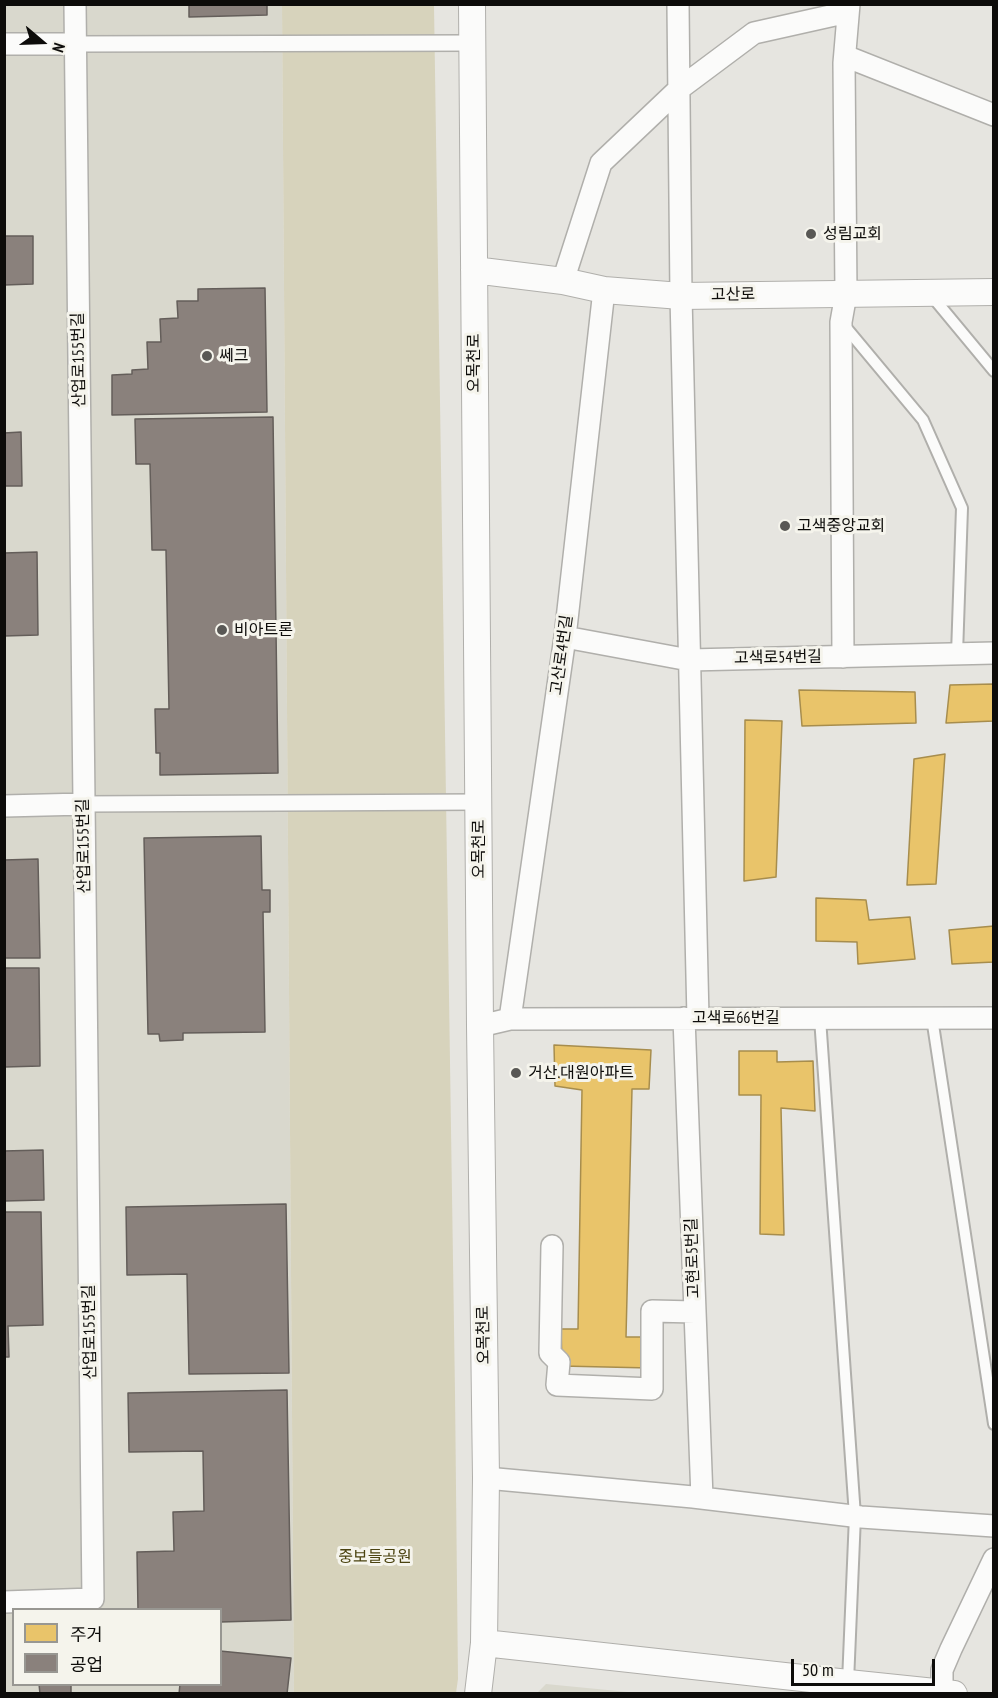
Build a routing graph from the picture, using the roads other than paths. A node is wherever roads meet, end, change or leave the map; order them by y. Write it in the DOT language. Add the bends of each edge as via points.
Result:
graph roads {
  1 [pos="75,4"];
  2 [pos="472,4"];
  3 [pos="678,4"];
  4 [pos="849,8"];
  5 [pos="472,43"];
  6 [pos="4,44"];
  7 [pos="75,44"];
  8 [pos="845,56"];
  9 [pos="679,89"];
  10 [pos="993,116"];
  11 [pos="474,270"];
  12 [pos="563,281"];
  13 [pos="604,290"];
  14 [pos="928,292"];
  15 [pos="993,292"];
  16 [pos="846,294"];
  17 [pos="681,296"];
  18 [pos="841,322"];
  19 [pos="993,371"];
  20 [pos="565,638"];
  21 [pos="993,653"];
  22 [pos="957,654"];
  23 [pos="843,657"];
  24 [pos="689,660"];
  25 [pos="478,802"];
  26 [pos="84,804"];
  27 [pos="4,806"];
  28 [pos="691,1018"];
  29 [pos="820,1018"];
  30 [pos="932,1018"];
  31 [pos="993,1018"];
  32 [pos="510,1019"];
  33 [pos="480,1026"];
  34 [pos="552,1246"];
  35 [pos="695,1312"];
  36 [pos="993,1424"];
  37 [pos="486,1478"];
  38 [pos="702,1498"];
  39 [pos="855,1516"];
  40 [pos="993,1526"];
  41 [pos="993,1559"];
  42 [pos="4,1602"];
  43 [pos="484,1642"];
  44 [pos="848,1683"];
  45 [pos="948,1693"];
  46 [pos="478,1694"];
  1 -- 7 [label="street, 산업로155번길"];
  2 -- 5 [label="street, 오목천로"];
  3 -- 9 [label="street, 고현로5번길"];
  4 -- 8 [label="street"];
  4 -- 9 [label="street" via="754,33"];
  5 -- 7 [label="street"];
  5 -- 11 [label="street, 오목천로"];
  6 -- 7 [label="street"];
  7 -- 26 [label="street, 산업로155번길"];
  8 -- 10 [label="street"];
  8 -- 16 [label="street"];
  9 -- 12 [label="street" via="601,163"];
  9 -- 17 [label="street, 고현로5번길"];
  11 -- 12 [label="street, 고산로"];
  11 -- 25 [label="street, 오목천로"];
  12 -- 13 [label="street, 고산로"];
  13 -- 17 [label="street, 고산로"];
  13 -- 20 [label="street, 고산로4번길"];
  14 -- 15 [label="street, 고산로"];
  14 -- 16 [label="street, 고산로"];
  14 -- 19 [label="lane"];
  16 -- 17 [label="street, 고산로"];
  16 -- 18 [label="street"];
  17 -- 24 [label="street, 고현로5번길"];
  18 -- 22 [label="lane" via="923,420 962,508"];
  18 -- 23 [label="street"];
  20 -- 24 [label="street, 고색로54번길"];
  20 -- 32 [label="street, 고산로4번길"];
  21 -- 22 [label="street, 고색로54번길"];
  22 -- 23 [label="street, 고색로54번길"];
  23 -- 24 [label="street, 고색로54번길"];
  24 -- 28 [label="street, 고현로5번길"];
  25 -- 26 [label="street"];
  25 -- 33 [label="street, 오목천로"];
  26 -- 27 [label="street"];
  26 -- 42 [label="street, 산업로155번길" via="93,1599"];
  28 -- 29 [label="street, 고색로66번길"];
  28 -- 32 [label="street, 고색로66번길"];
  28 -- 35 [label="street, 고현로5번길"];
  29 -- 30 [label="street, 고색로66번길"];
  29 -- 39 [label="lane"];
  30 -- 31 [label="street, 고색로66번길"];
  30 -- 36 [label="lane"];
  32 -- 33 [label="street, 고색로66번길"];
  33 -- 37 [label="street, 오목천로"];
  34 -- 35 [label="street" via="550,1353 559,1362 557,1385 562,1393 652,1389 652,1311"];
  35 -- 38 [label="street, 고현로5번길"];
  37 -- 38 [label="street"];
  37 -- 43 [label="street, 오목천로"];
  38 -- 39 [label="street"];
  39 -- 40 [label="street"];
  39 -- 44 [label="lane"];
  41 -- 45 [label="street" via="942,1670"];
  43 -- 44 [label="street"];
  43 -- 46 [label="street, 오목천로"];
  44 -- 45 [label="street"];
}
